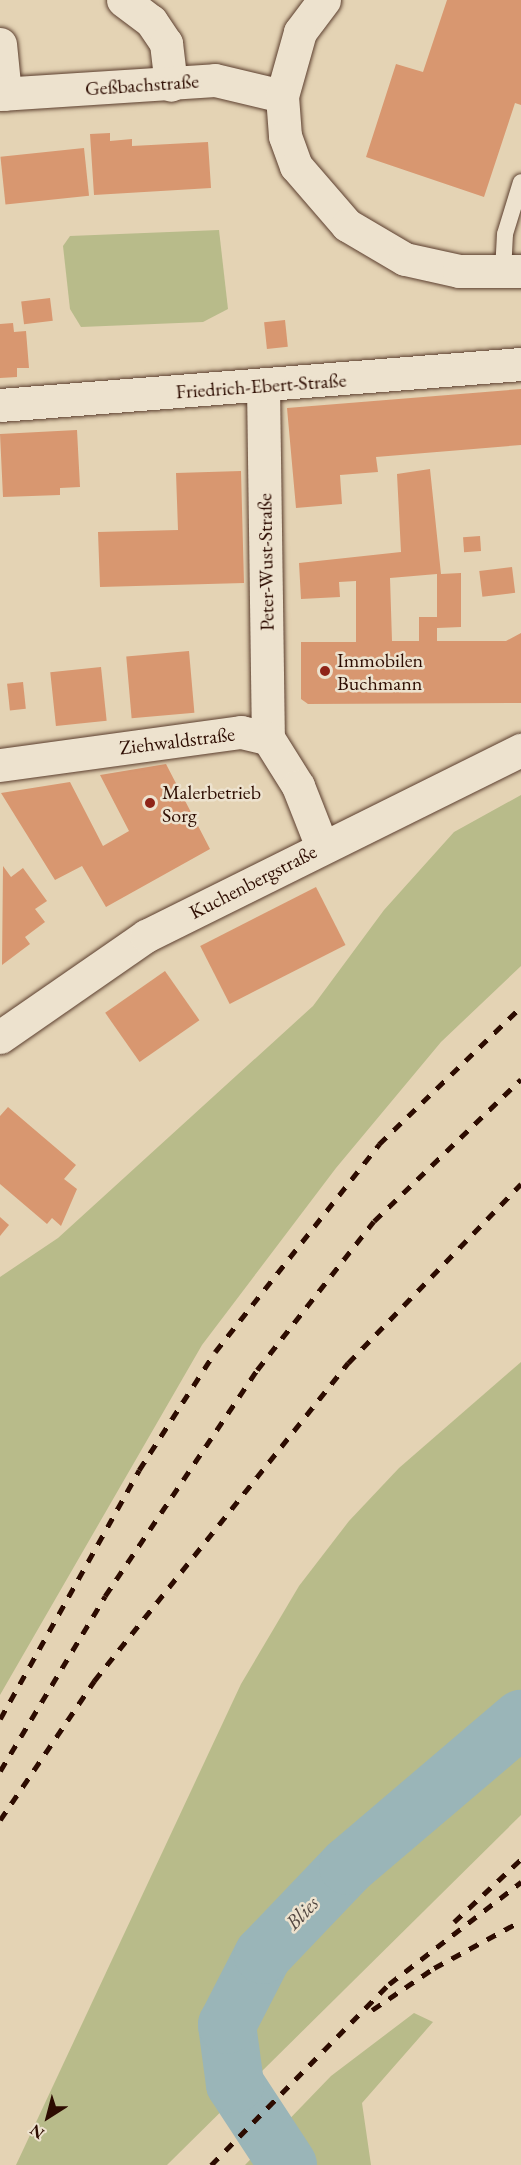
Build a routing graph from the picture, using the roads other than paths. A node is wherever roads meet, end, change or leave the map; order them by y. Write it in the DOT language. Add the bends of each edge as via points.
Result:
graph roads {
  1 [pos="123,0"];
  2 [pos="324,0"];
  3 [pos="0,44"];
  4 [pos="171,85"];
  5 [pos="2,94"];
  6 [pos="282,96"];
  7 [pos="521,182"];
  8 [pos="512,272"];
  9 [pos="521,364"];
  10 [pos="263,386"];
  11 [pos="0,405"];
  12 [pos="268,738"];
  13 [pos="521,750"];
  14 [pos="0,765"];
  15 [pos="322,847"];
  16 [pos="0,1037"];
  1 -- 4 [label="street" via="151,21 166,43"];
  2 -- 6 [label="street" via="300,32"];
  3 -- 5 [label="street"];
  4 -- 5 [label="street, Geßbachstraße"];
  4 -- 6 [label="street, Geßbachstraße" via="214,80"];
  6 -- 8 [label="street" via="285,136 296,166 347,225 405,259 459,271"];
  7 -- 8 [label="lane" via="505,234"];
  9 -- 10 [label="street, Friedrich-Ebert-Straße"];
  10 -- 11 [label="street, Friedrich-Ebert-Straße"];
  10 -- 12 [label="street, Peter-Wust-Straße"];
  12 -- 14 [label="street, Ziehwaldstraße" via="241,732"];
  12 -- 15 [label="street" via="298,786"];
  13 -- 15 [label="street, Kuchenbergstraße"];
  15 -- 16 [label="street, Kuchenbergstraße" via="146,936"];
}
